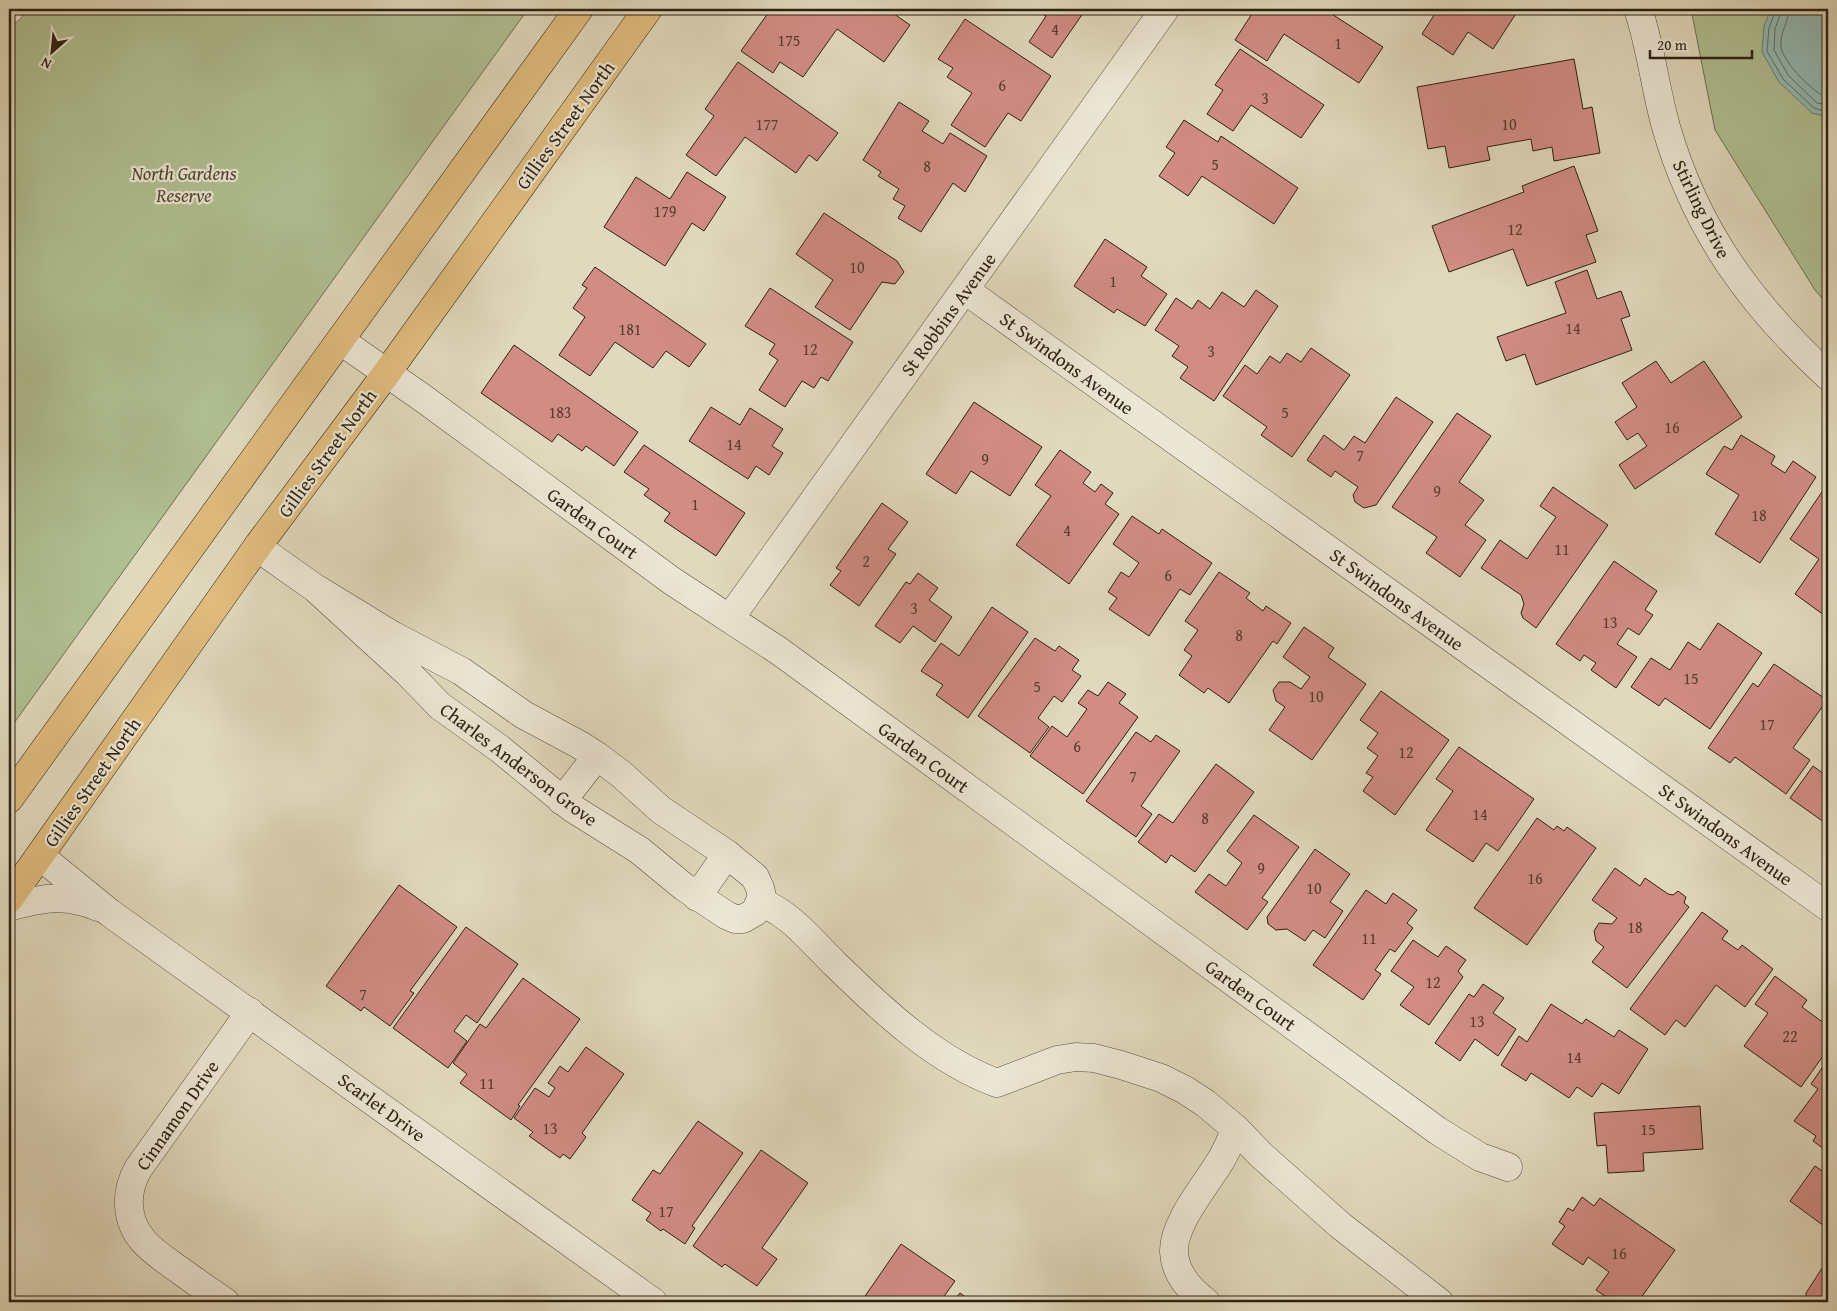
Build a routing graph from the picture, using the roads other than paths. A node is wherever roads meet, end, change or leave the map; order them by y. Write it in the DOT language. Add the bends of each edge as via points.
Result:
graph roads {
  1 [pos="579,9"];
  2 [pos="648,9"];
  3 [pos="1165,9"];
  4 [pos="1638,9"];
  5 [pos="965,290"];
  6 [pos="341,341"];
  7 [pos="386,374"];
  8 [pos="1828,376"];
  9 [pos="258,547"];
  10 [pos="315,588"];
  11 [pos="730,618"];
  12 [pos="597,756"];
  13 [pos="9,799"];
  14 [pos="562,801"];
  15 [pos="727,854"];
  16 [pos="40,856"];
  17 [pos="697,897"];
  18 [pos="9,899"];
  19 [pos="761,902"];
  20 [pos="9,907"];
  21 [pos="1828,907"];
  22 [pos="110,913"];
  23 [pos="250,1012"];
  24 [pos="1236,1129"];
  25 [pos="1508,1167"];
  26 [pos="225,1302"];
  27 [pos="653,1302"];
  28 [pos="1206,1302"];
  29 [pos="1439,1302"];
  1 -- 6 [label="main road"];
  2 -- 7 [label="main road, Gillies Street North"];
  3 -- 5 [label="street, St Robbins Avenue"];
  4 -- 8 [label="street, Stirling Drive" via="1673,148 1700,214 1728,263 1768,316"];
  5 -- 11 [label="street, St Robbins Avenue"];
  5 -- 21 [label="street, St Swindons Avenue"];
  6 -- 7 [label="street, Garden Court"];
  6 -- 13 [label="main road"];
  7 -- 9 [label="main road, Gillies Street North"];
  7 -- 11 [label="street, Garden Court" via="672,581"];
  9 -- 10 [label="street, Charles Anderson Grove"];
  9 -- 16 [label="main road, Gillies Street North"];
  10 -- 12 [label="street, Charles Anderson Grove" via="392,635 461,671 524,714"];
  10 -- 14 [label="street, Charles Anderson Grove" via="440,706 500,749"];
  11 -- 25 [label="street, Garden Court" via="1438,1131 1480,1157"];
  12 -- 14 [label="street"];
  12 -- 15 [label="street, Charles Anderson Grove" via="661,810"];
  14 -- 17 [label="street, Charles Anderson Grove" via="639,850"];
  15 -- 17 [label="street"];
  15 -- 19 [label="street, Charles Anderson Grove" via="755,877"];
  16 -- 18 [label="main road, Gillies Street North"];
  16 -- 22 [label="street, Scarlet Drive"];
  17 -- 19 [label="street, Charles Anderson Grove" via="739,919 751,916"];
  19 -- 24 [label="street" via="784,915 862,991 929,1046 981,1077 998,1083 1057,1060 1094,1058 1161,1078 1205,1103"];
  20 -- 22 [label="street, Scarlet Drive" via="60,897 80,900"];
  22 -- 23 [label="street, Scarlet Drive"];
  23 -- 26 [label="street, Cinnamon Drive" via="138,1168 132,1180 129,1200 130,1220 141,1239 154,1252"];
  23 -- 27 [label="street, Scarlet Drive"];
  24 -- 28 [label="street" via="1177,1234 1174,1252 1179,1274"];
  24 -- 29 [label="street" via="1261,1156 1341,1226"];
}
